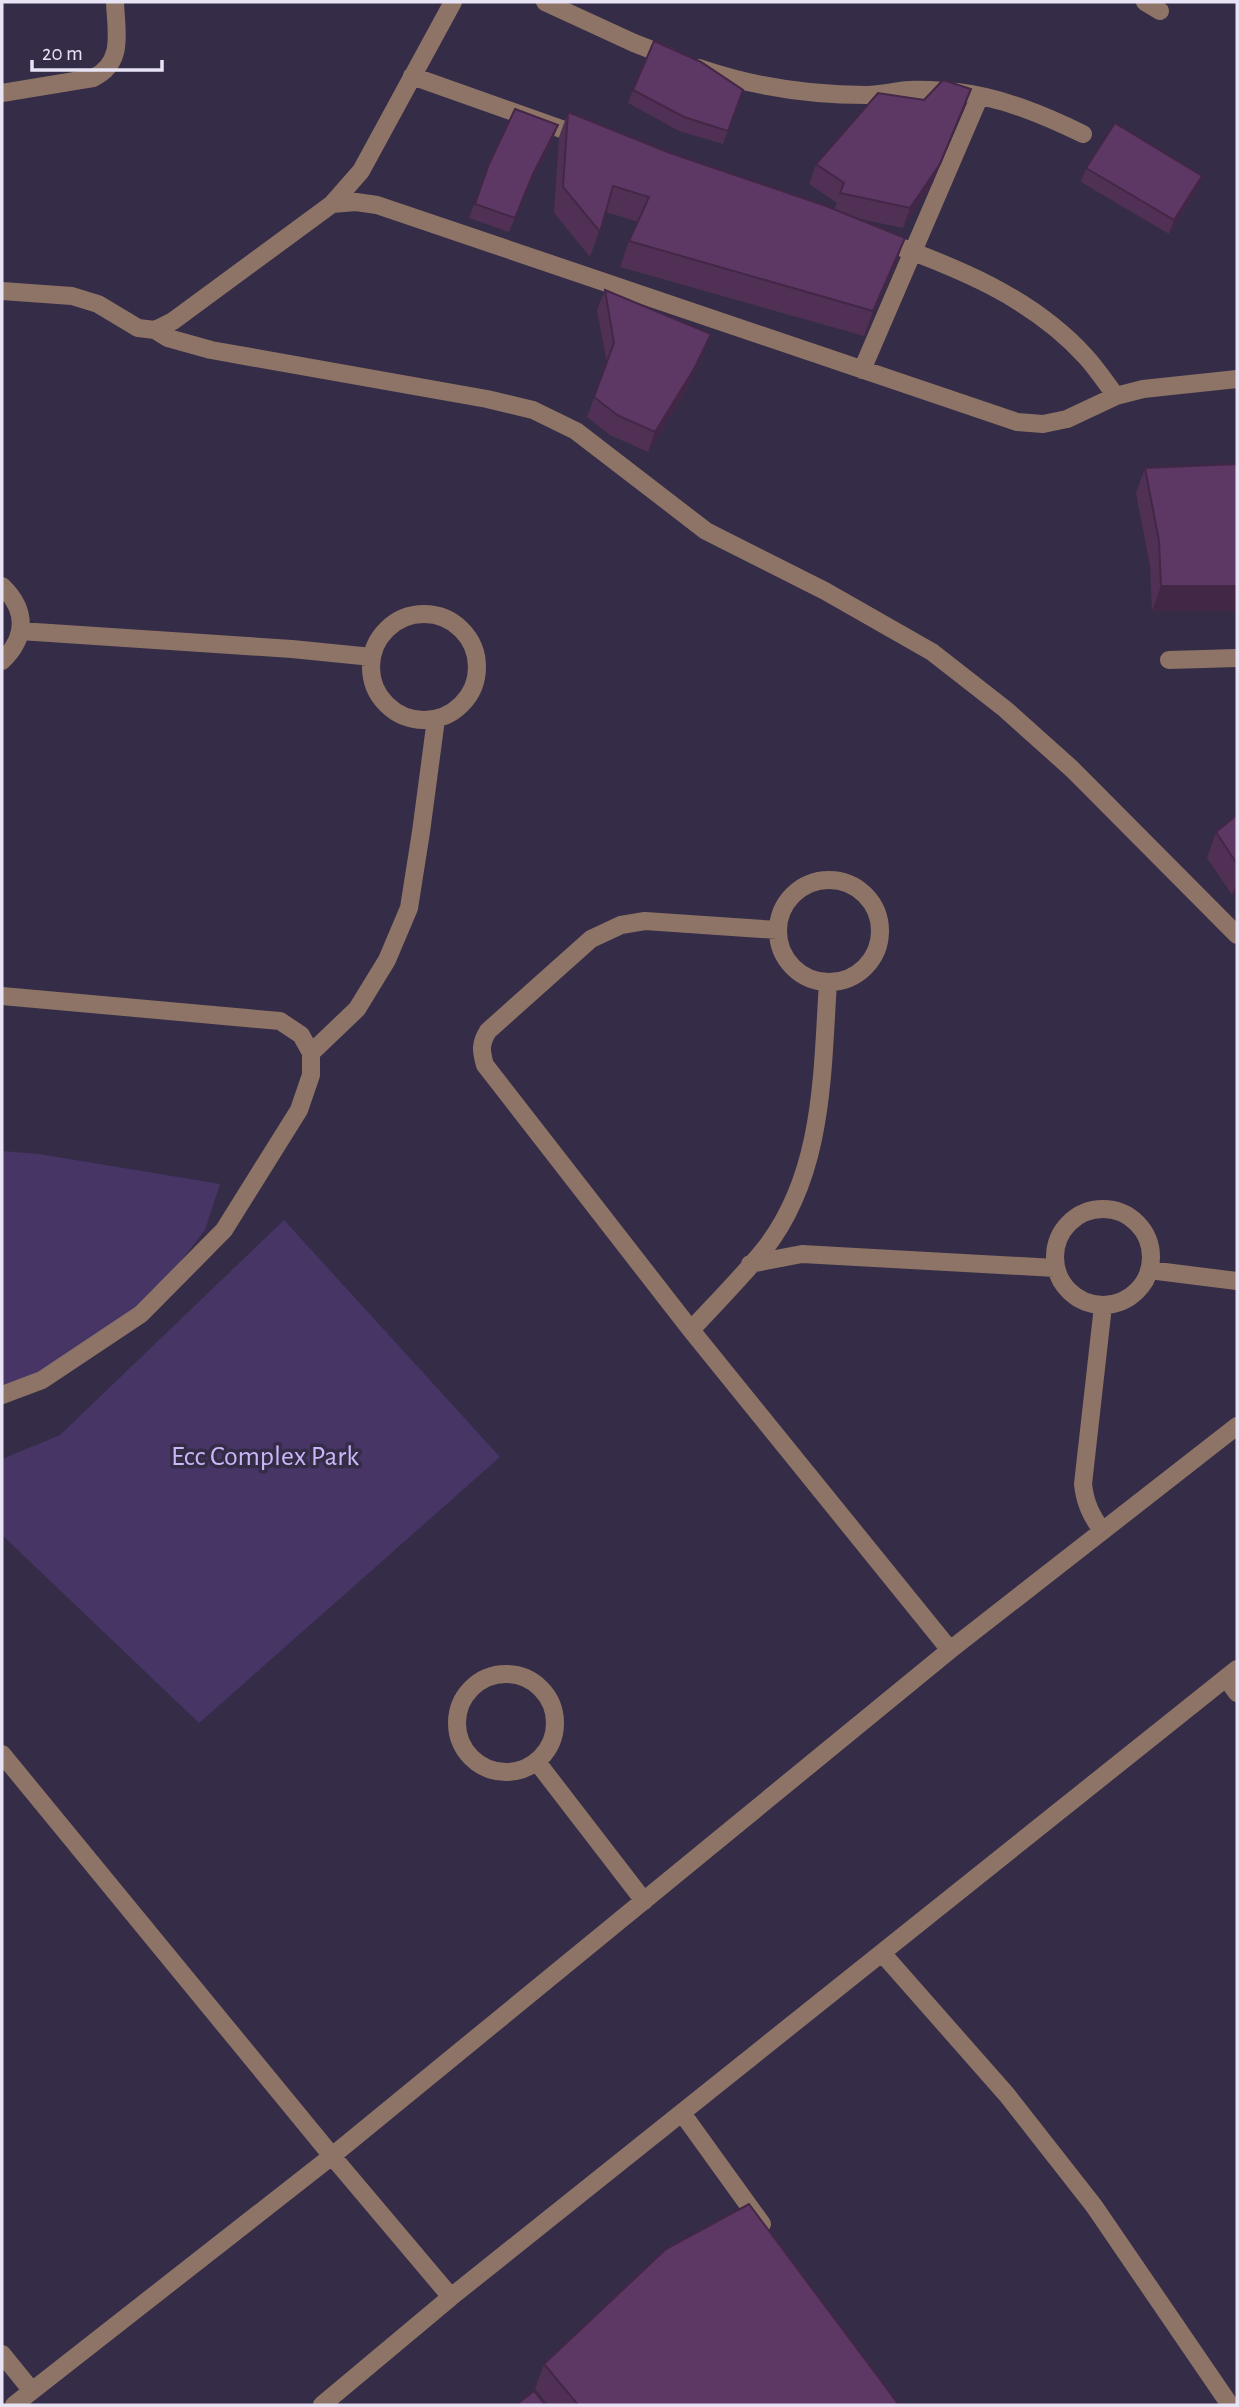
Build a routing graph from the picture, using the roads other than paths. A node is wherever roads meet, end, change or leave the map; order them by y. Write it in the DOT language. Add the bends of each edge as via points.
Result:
graph roads {
  1 [pos="115,2"];
  2 [pos="453,2"];
  3 [pos="545,2"];
  4 [pos="412,76"];
  5 [pos="2,93"];
  6 [pos="979,97"];
  7 [pos="1083,134"];
  8 [pos="597,141"];
  9 [pos="332,204"];
  10 [pos="861,233"];
  11 [pos="914,252"];
  12 [pos="2,291"];
  13 [pos="155,330"];
  14 [pos="862,370"];
  15 [pos="1237,379"];
  16 [pos="1116,396"];
  17 [pos="2,586"];
  18 [pos="20,631"];
  19 [pos="372,657"];
  20 [pos="1237,658"];
  21 [pos="2,660"];
  22 [pos="1169,660"];
  23 [pos="436,719"];
  24 [pos="778,930"];
  25 [pos="1237,935"];
  26 [pos="828,982"];
  27 [pos="2,996"];
  28 [pos="311,1053"];
  29 [pos="750,1264"];
  30 [pos="1055,1268"];
  31 [pos="1149,1270"];
  32 [pos="1237,1281"];
  33 [pos="1103,1306"];
  34 [pos="691,1330"];
  35 [pos="2,1395"];
  36 [pos="1237,1426"];
  37 [pos="1102,1531"];
  38 [pos="950,1650"];
  39 [pos="1232,1673"];
  40 [pos="1237,1693"];
  41 [pos="2,1754"];
  42 [pos="537,1762"];
  43 [pos="645,1900"];
  44 [pos="883,1953"];
  45 [pos="682,2113"];
  46 [pos="332,2157"];
  47 [pos="771,2237"];
  48 [pos="451,2297"];
  49 [pos="2,2354"];
  50 [pos="32,2391"];
  51 [pos="14,2405"];
  52 [pos="322,2405"];
  53 [pos="1230,2405"];
  1 -- 5 [label="street" via="117,46 104,73"];
  2 -- 4 [label="street"];
  3 -- 6 [label="street" via="634,43 733,79 778,89 870,95 911,90"];
  4 -- 8 [label="street"];
  4 -- 9 [label="street" via="361,171"];
  6 -- 7 [label="street"];
  6 -- 11 [label="street"];
  9 -- 13 [label="street"];
  9 -- 14 [label="street" via="377,205"];
  10 -- 11 [label="street"];
  11 -- 14 [label="street"];
  11 -- 16 [label="street" via="974,277 1036,313 1087,358"];
  12 -- 13 [label="street" via="72,296 98,304 138,328"];
  13 -- 25 [label="street" via="211,350 533,410 576,431 705,531 932,652 1072,769"];
  14 -- 16 [label="street" via="1017,422 1043,425"];
  15 -- 16 [label="street"];
  17 -- 18 [label="street" via="19,609"];
  18 -- 19 [label="street"];
  18 -- 21 [label="street"];
  19 -- 23 [label="street" via="371,672 382,700 406,717"];
  19 -- 23 [label="street" via="385,630 418,614 452,621 465,633 478,667 474,684 452,712"];
  20 -- 22 [label="street"];
  23 -- 28 [label="street" via="408,908 387,960 358,1009"];
  24 -- 26 [label="street" via="779,944 797,971"];
  24 -- 26 [label="street" via="790,897 803,887 836,880 866,895 878,918 878,944 859,972"];
  24 -- 34 [label="street" via="645,921 621,925 591,939 482,1040 485,1065"];
  26 -- 29 [label="street" via="816,1128 806,1168 788,1211"];
  27 -- 28 [label="street" via="280,1021 301,1035"];
  28 -- 35 [label="street" via="311,1075 299,1110 224,1230 141,1314 42,1380"];
  29 -- 30 [label="street" via="802,1254"];
  29 -- 34 [label="street"];
  30 -- 31 [label="street" via="1055,1251 1070,1222 1084,1213 1115,1210 1140,1227 1150,1247"];
  30 -- 33 [label="street" via="1073,1295"];
  31 -- 32 [label="street"];
  31 -- 33 [label="street" via="1133,1295"];
  33 -- 37 [label="street" via="1083,1484 1090,1515"];
  34 -- 38 [label="street"];
  36 -- 37 [label="street"];
  37 -- 38 [label="street"];
  38 -- 43 [label="street"];
  39 -- 40 [label="street"];
  39 -- 44 [label="street"];
  41 -- 46 [label="street"];
  42 -- 42 [label="street" via="555,1734 553,1709 541,1687 511,1674 480,1681 459,1706 458,1738 465,1753 491,1771 508,1773"];
  42 -- 43 [label="street"];
  43 -- 46 [label="street"];
  44 -- 45 [label="street"];
  44 -- 53 [label="street" via="1007,2095 1094,2206"];
  45 -- 47 [label="street"];
  45 -- 48 [label="street"];
  46 -- 48 [label="street"];
  46 -- 50 [label="street"];
  48 -- 52 [label="street"];
  49 -- 50 [label="street"];
  50 -- 51 [label="street"];
}
